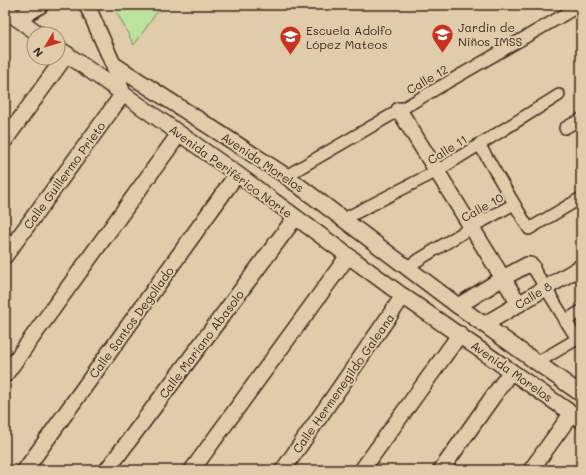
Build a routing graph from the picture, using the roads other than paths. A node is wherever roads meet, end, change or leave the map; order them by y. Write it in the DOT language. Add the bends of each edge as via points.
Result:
graph roads {
  1 [pos="41,5"];
  2 [pos="87,5"];
  3 [pos="581,5"];
  4 [pos="9,12"];
  5 [pos="28,26"];
  6 [pos="66,54"];
  7 [pos="114,64"];
  8 [pos="52,66"];
  9 [pos="123,94"];
  10 [pos="559,95"];
  11 [pos="399,110"];
  12 [pos="581,119"];
  13 [pos="565,128"];
  14 [pos="179,134"];
  15 [pos="5,140"];
  16 [pos="479,144"];
  17 [pos="437,171"];
  18 [pos="237,174"];
  19 [pos="286,176"];
  20 [pos="581,198"];
  21 [pos="514,204"];
  22 [pos="295,218"];
  23 [pos="344,219"];
  24 [pos="472,227"];
  25 [pos="5,256"];
  26 [pos="348,256"];
  27 [pos="532,266"];
  28 [pos="407,267"];
  29 [pos="581,267"];
  30 [pos="503,278"];
  31 [pos="545,288"];
  32 [pos="404,296"];
  33 [pos="519,304"];
  34 [pos="458,306"];
  35 [pos="581,310"];
  36 [pos="565,321"];
  37 [pos="485,324"];
  38 [pos="460,334"];
  39 [pos="538,362"];
  40 [pos="511,371"];
  41 [pos="5,375"];
  42 [pos="578,392"];
  43 [pos="576,416"];
  44 [pos="25,470"];
  45 [pos="107,470"];
  46 [pos="192,470"];
  47 [pos="283,470"];
  48 [pos="362,470"];
  49 [pos="441,470"];
  50 [pos="531,470"];
  1 -- 4 [label="street"];
  2 -- 7 [label="street"];
  3 -- 11 [label="street, Calle 12"];
  4 -- 5 [label="street"];
  6 -- 9 [label="street, Avenida Periférico Norte"];
  7 -- 9 [label="street"];
  7 -- 19 [label="street, Avenida Morelos"];
  8 -- 15 [label="street"];
  9 -- 14 [label="street, Avenida Periférico Norte"];
  9 -- 25 [label="street, Calle Guillermo Prieto"];
  10 -- 16 [label="street, Calle 11"];
  11 -- 17 [label="street"];
  11 -- 19 [label="street, Calle 12"];
  12 -- 13 [label="street"];
  14 -- 18 [label="street, Avenida Periférico Norte"];
  14 -- 41 [label="street"];
  16 -- 17 [label="street, Calle 11"];
  16 -- 21 [label="street"];
  17 -- 23 [label="street, Calle 11"];
  17 -- 24 [label="street"];
  18 -- 22 [label="street, Avenida Periférico Norte"];
  18 -- 44 [label="street, Calle Santos Degollado"];
  19 -- 23 [label="street, Avenida Morelos"];
  20 -- 21 [label="street, Calle 10" via="529,229"];
  21 -- 24 [label="street, Calle 10"];
  22 -- 26 [label="street, Avenida Periférico Norte"];
  22 -- 45 [label="street, Calle Mariano Abasolo"];
  23 -- 28 [label="street, Avenida Morelos"];
  24 -- 28 [label="street, Calle 10"];
  24 -- 30 [label="street"];
  26 -- 32 [label="street, Avenida Periférico Norte"];
  26 -- 46 [label="street"];
  27 -- 30 [label="street" via="527,265"];
  27 -- 31 [label="street"];
  28 -- 34 [label="street, Avenida Morelos"];
  29 -- 31 [label="street, Calle 8"];
  30 -- 33 [label="street"];
  30 -- 34 [label="street"];
  31 -- 33 [label="street, Calle 8"];
  31 -- 36 [label="street"];
  32 -- 38 [label="street, Avenida Morelos"];
  32 -- 47 [label="street, Calle Hermenegildo Galeana"];
  33 -- 37 [label="street, Calle 8"];
  34 -- 37 [label="street, Avenida Morelos"];
  35 -- 36 [label="street"];
  36 -- 39 [label="street" via="577,339"];
  37 -- 39 [label="street, Avenida Morelos"];
  38 -- 40 [label="street, Avenida Morelos"];
  38 -- 48 [label="street"];
  39 -- 42 [label="street, Avenida Morelos"];
  40 -- 43 [label="street, Avenida Morelos"];
  40 -- 49 [label="street"];
  43 -- 50 [label="street"];
}
